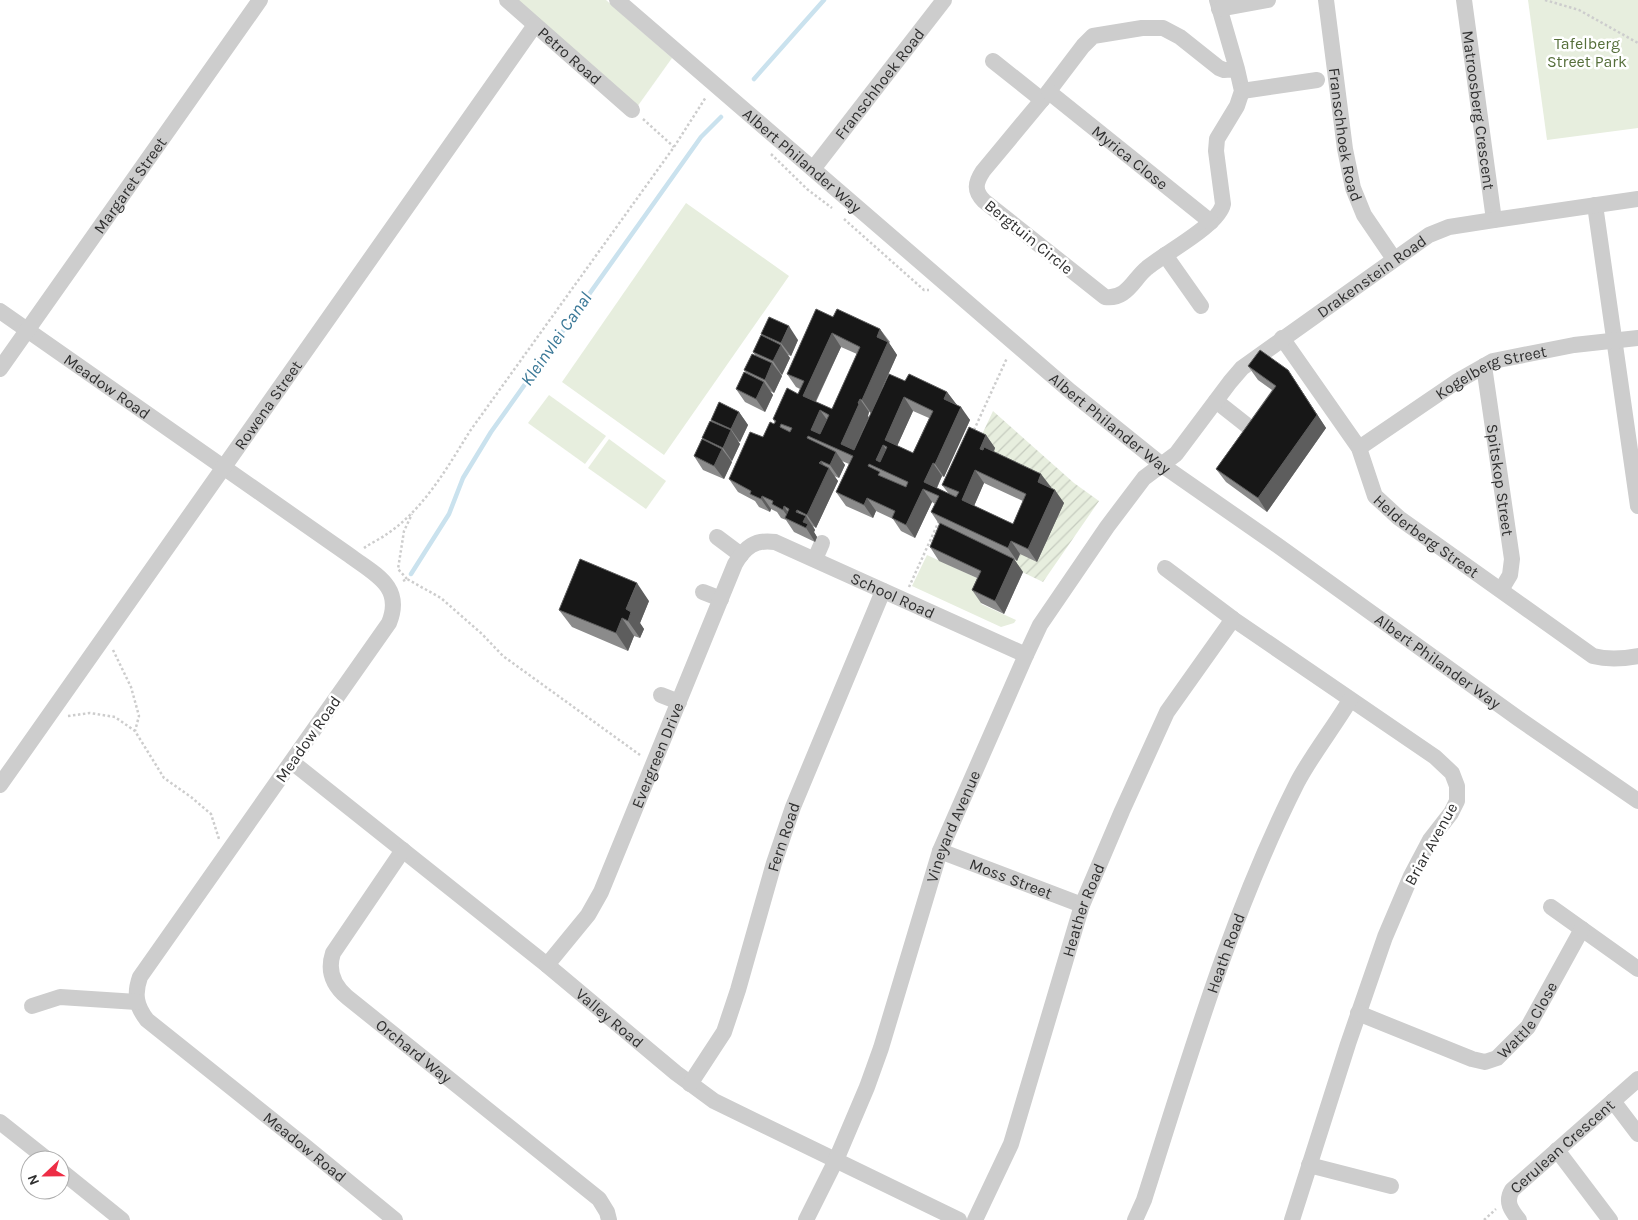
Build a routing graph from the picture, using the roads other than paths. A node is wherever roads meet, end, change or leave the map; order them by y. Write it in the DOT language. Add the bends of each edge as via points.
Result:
graph roads {
  1 [pos="260,0"];
  2 [pos="507,0"];
  3 [pos="617,0"];
  4 [pos="944,0"];
  5 [pos="1268,0"];
  6 [pos="1326,0"];
  7 [pos="1464,0"];
  8 [pos="1218,4"];
  9 [pos="535,25"];
  10 [pos="993,61"];
  11 [pos="1237,69"];
  12 [pos="1317,80"];
  13 [pos="1242,91"];
  14 [pos="1045,96"];
  15 [pos="632,110"];
  16 [pos="812,169"];
  17 [pos="1638,199"];
  18 [pos="1595,205"];
  19 [pos="1494,220"];
  20 [pos="1211,222"];
  21 [pos="1165,254"];
  22 [pos="1394,259"];
  23 [pos="1201,306"];
  24 [pos="0,311"];
  25 [pos="28,331"];
  26 [pos="1282,338"];
  27 [pos="1638,338"];
  28 [pos="1616,341"];
  29 [pos="1484,366"];
  30 [pos="0,369"];
  31 [pos="1216,401"];
  32 [pos="1254,431"];
  33 [pos="1359,448"];
  34 [pos="1162,465"];
  35 [pos="223,469"];
  36 [pos="1638,506"];
  37 [pos="717,538"];
  38 [pos="758,542"];
  39 [pos="822,543"];
  40 [pos="741,555"];
  41 [pos="815,559"];
  42 [pos="1165,568"];
  43 [pos="1501,590"];
  44 [pos="883,591"];
  45 [pos="703,592"];
  46 [pos="721,599"];
  47 [pos="1233,619"];
  48 [pos="1026,655"];
  49 [pos="1638,656"];
  50 [pos="661,695"];
  51 [pos="1350,700"];
  52 [pos="679,702"];
  53 [pos="292,762"];
  54 [pos="0,785"];
  55 [pos="1638,801"];
  56 [pos="403,850"];
  57 [pos="940,851"];
  58 [pos="1082,905"];
  59 [pos="1551,907"];
  60 [pos="1582,929"];
  61 [pos="546,965"];
  62 [pos="1638,969"];
  63 [pos="137,1002"];
  64 [pos="32,1006"];
  65 [pos="1358,1013"];
  66 [pos="1638,1079"];
  67 [pos="690,1084"];
  68 [pos="1613,1101"];
  69 [pos="0,1122"];
  70 [pos="1638,1134"];
  71 [pos="35,1150"];
  72 [pos="1557,1150"];
  73 [pos="836,1160"];
  74 [pos="1309,1165"];
  75 [pos="70,1178"];
  76 [pos="1391,1186"];
  77 [pos="122,1220"];
  78 [pos="395,1220"];
  79 [pos="609,1220"];
  80 [pos="806,1220"];
  81 [pos="959,1220"];
  82 [pos="975,1220"];
  83 [pos="1135,1220"];
  84 [pos="1292,1220"];
  85 [pos="1519,1220"];
  86 [pos="1610,1220"];
  1 -- 25 [label="street, Margaret Street"];
  2 -- 9 [label="street, Petro Road"];
  3 -- 16 [label="street, Albert Philander Way" via="715,93 747,113"];
  4 -- 16 [label="street, Franschhoek Road"];
  5 -- 8 [label="street"];
  6 -- 22 [label="street, Franschhoek Road" via="1353,188 1364,215"];
  7 -- 19 [label="street, Matroosberg Crescent"];
  8 -- 11 [label="street"];
  9 -- 15 [label="street, Petro Road"];
  9 -- 35 [label="street, Rowena Street"];
  10 -- 14 [label="street, Myrica Close"];
  11 -- 13 [label="street"];
  11 -- 14 [label="street, Bergtuin Circle" via="1219,68 1168,30 1142,28 1093,36"];
  12 -- 13 [label="street"];
  13 -- 20 [label="street, Bergtuin Circle" via="1237,106 1217,138 1223,204"];
  14 -- 20 [label="street, Myrica Close"];
  14 -- 21 [label="street, Bergtuin Circle" via="979,176 976,186 980,198 1105,297 1114,298 1122,294"];
  16 -- 34 [label="street, Albert Philander Way" via="1070,391"];
  17 -- 18 [label="street, Drakenstein Road"];
  18 -- 19 [label="street, Drakenstein Road"];
  18 -- 28 [label="street"];
  19 -- 22 [label="street, Drakenstein Road" via="1438,231"];
  20 -- 21 [label="street, Bergtuin Circle"];
  21 -- 23 [label="street"];
  22 -- 26 [label="street, Drakenstein Road"];
  24 -- 25 [label="street, Meadow Road"];
  25 -- 30 [label="street, Margaret Street"];
  25 -- 35 [label="street, Meadow Road"];
  26 -- 31 [label="street, Drakenstein Road" via="1242,368"];
  26 -- 33 [label="street, Helderberg Street"];
  27 -- 28 [label="street, Kogelberg Street"];
  28 -- 29 [label="street, Kogelberg Street" via="1574,345"];
  28 -- 36 [label="street"];
  29 -- 33 [label="street, Kogelberg Street"];
  29 -- 43 [label="street, Spitskop Street" via="1512,559 1510,575"];
  31 -- 32 [label="street"];
  31 -- 34 [label="street, Drakenstein Road" via="1176,454"];
  33 -- 43 [label="street, Helderberg Street" via="1378,500"];
  34 -- 48 [label="street, Vineyard Avenue" via="1144,478 1107,527 1040,625"];
  34 -- 55 [label="street, Albert Philander Way"];
  35 -- 53 [label="street, Meadow Road" via="383,580 390,588 393,600 389,623"];
  35 -- 54 [label="street, Rowena Street"];
  37 -- 40 [label="street"];
  38 -- 40 [label="street, Evergreen Drive"];
  38 -- 41 [label="street, School Road" via="775,542"];
  39 -- 41 [label="street"];
  40 -- 46 [label="street, Evergreen Drive"];
  41 -- 44 [label="street, School Road"];
  42 -- 47 [label="street, Briar Avenue"];
  43 -- 49 [label="street, Helderberg Street" via="1594,656 1621,659"];
  44 -- 48 [label="street, School Road"];
  44 -- 67 [label="street, Fern Road" via="793,807 726,1025"];
  45 -- 46 [label="street"];
  46 -- 52 [label="street, Evergreen Drive"];
  47 -- 51 [label="street, Briar Avenue"];
  47 -- 58 [label="street, Heather Road" via="1167,712"];
  48 -- 57 [label="street, Vineyard Avenue"];
  50 -- 52 [label="street"];
  51 -- 65 [label="street, Briar Avenue" via="1434,756 1452,773 1457,786 1457,801 1451,814 1430,840 1411,876"];
  51 -- 83 [label="street, Heath Road" via="1298,781 1257,869 1214,980"];
  52 -- 61 [label="street, Evergreen Drive" via="598,898 588,915"];
  53 -- 56 [label="street, Valley Road"];
  53 -- 63 [label="street, Meadow Road" via="140,977"];
  56 -- 61 [label="street, Valley Road"];
  56 -- 79 [label="street, Orchard Way" via="333,953 330,963 336,987 599,1199"];
  57 -- 58 [label="street, Moss Street"];
  57 -- 73 [label="street, Vineyard Avenue" via="881,1048"];
  58 -- 82 [label="street, Heather Road" via="1011,1144"];
  59 -- 60 [label="street"];
  60 -- 62 [label="street"];
  60 -- 65 [label="street, Wattle Close" via="1528,1026 1497,1058 1485,1062 1472,1059"];
  61 -- 67 [label="street, Valley Road"];
  63 -- 64 [label="street" via="60,997"];
  63 -- 78 [label="street, Meadow Road" via="147,1020"];
  65 -- 74 [label="street, Briar Avenue"];
  66 -- 68 [label="street, Cerulean Crescent"];
  67 -- 73 [label="street, Valley Road" via="714,1102"];
  68 -- 70 [label="street"];
  68 -- 72 [label="street, Cerulean Crescent"];
  69 -- 71 [label="street"];
  72 -- 85 [label="street, Cerulean Crescent" via="1509,1194 1508,1203"];
  72 -- 86 [label="street"];
  73 -- 80 [label="street, Vineyard Avenue"];
  73 -- 81 [label="street, Valley Road"];
  74 -- 76 [label="street"];
  74 -- 84 [label="street, Briar Avenue"];
  75 -- 77 [label="street"];
}
